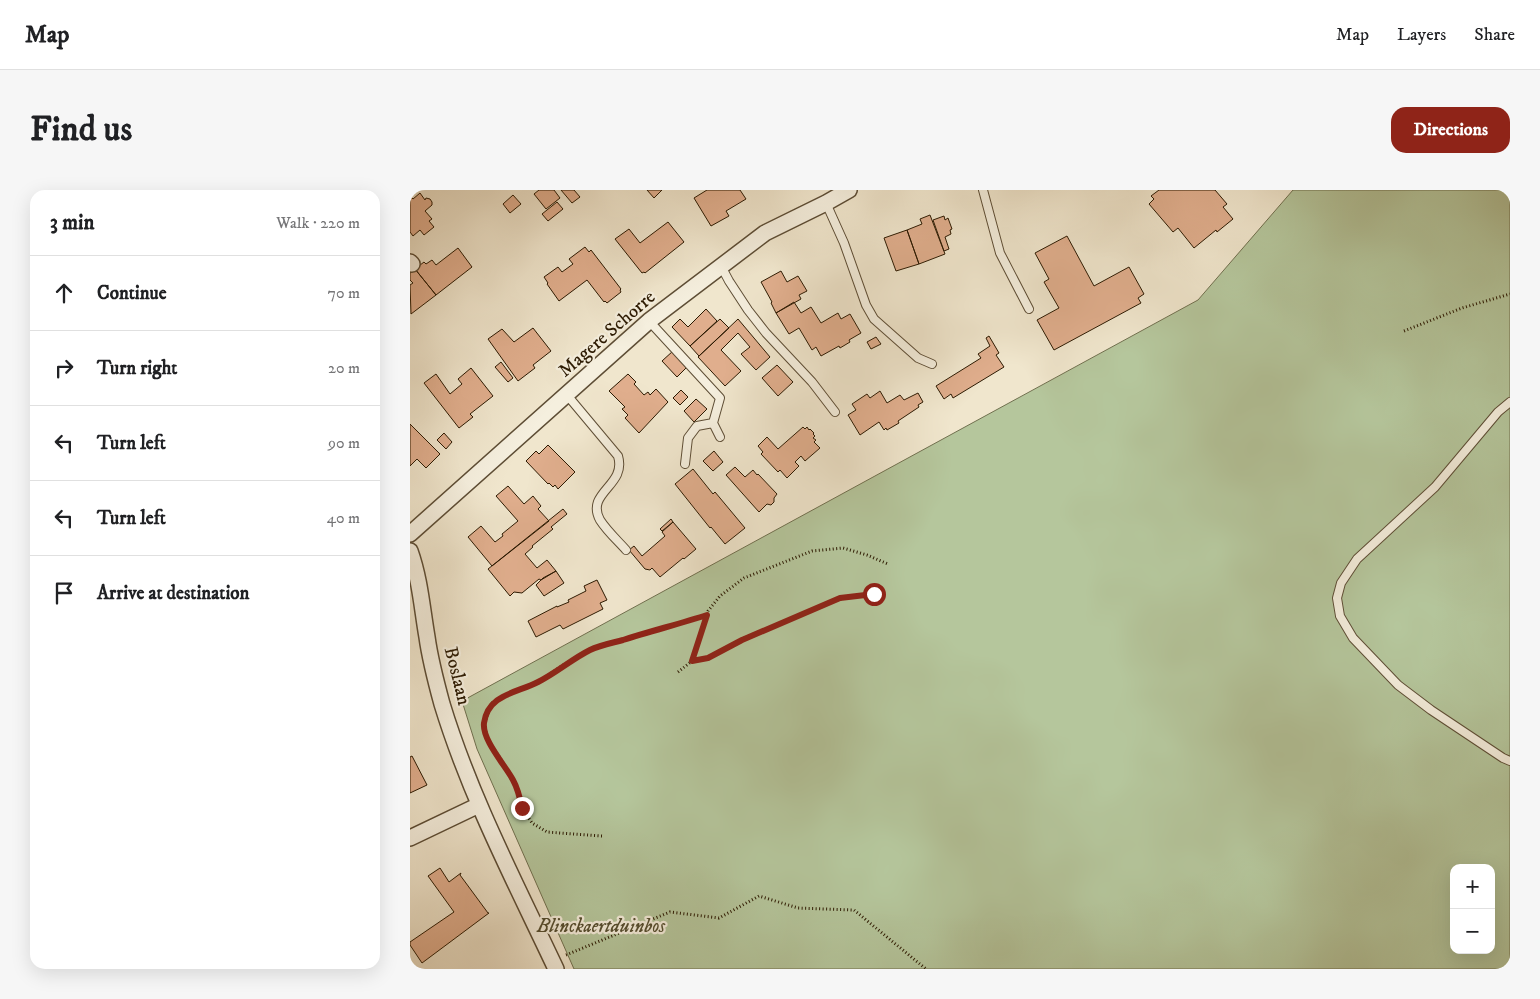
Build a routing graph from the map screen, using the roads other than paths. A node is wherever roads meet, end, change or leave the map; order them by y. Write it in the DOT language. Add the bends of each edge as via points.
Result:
graph roads {
  1 [pos="849,190"];
  2 [pos="982,190"];
  3 [pos="826,203"];
  4 [pos="721,266"];
  5 [pos="1029,310"];
  6 [pos="649,321"];
  7 [pos="932,364"];
  8 [pos="567,395"];
  9 [pos="1510,402"];
  10 [pos="835,412"];
  11 [pos="713,423"];
  12 [pos="720,437"];
  13 [pos="685,464"];
  14 [pos="410,534"];
  15 [pos="626,550"];
  16 [pos="410,553"];
  17 [pos="1510,761"];
  18 [pos="479,805"];
  19 [pos="410,838"];
  20 [pos="554,965"];
  1 -- 3 [label="street, Magere Schorre"];
  2 -- 5 [label="lane" via="1000,253"];
  3 -- 4 [label="street, Magere Schorre" via="765,234"];
  3 -- 7 [label="lane" via="874,319 918,358"];
  4 -- 6 [label="street, Magere Schorre"];
  4 -- 10 [label="lane" via="748,310"];
  6 -- 8 [label="street, Magere Schorre"];
  6 -- 11 [label="lane" via="720,398"];
  8 -- 14 [label="street, Magere Schorre"];
  8 -- 15 [label="lane" via="618,456 620,470 602,494 597,512 606,528"];
  9 -- 17 [label="lane" via="1435,487 1357,559 1341,583 1337,598 1340,616 1354,638 1398,685"];
  11 -- 12 [label="lane"];
  11 -- 13 [label="lane" via="697,426 688,438"];
  16 -- 18 [label="street, Boslaan" via="419,582 427,639 442,702"];
  18 -- 19 [label="street"];
  18 -- 20 [label="street, Boslaan"];
}
